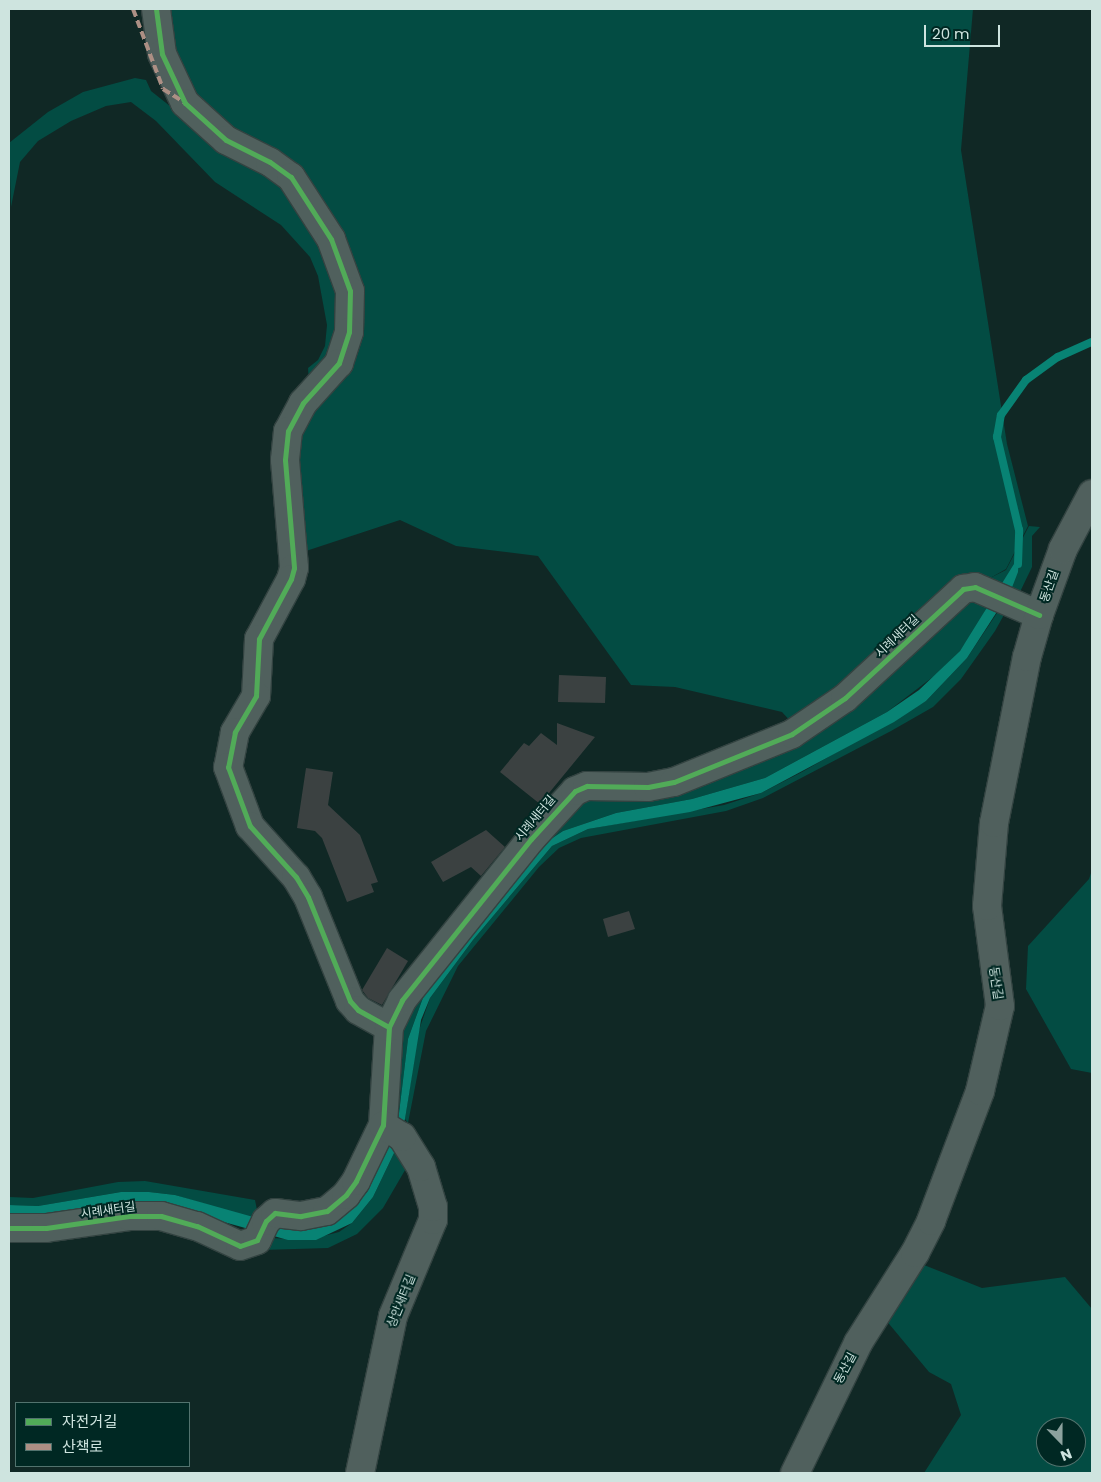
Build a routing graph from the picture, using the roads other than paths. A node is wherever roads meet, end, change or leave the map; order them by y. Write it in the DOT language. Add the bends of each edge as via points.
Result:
graph roads {
  1 [pos="156,9"];
  2 [pos="1092,494"];
  3 [pos="1039,615"];
  4 [pos="388,1026"];
  5 [pos="392,1131"];
  6 [pos="9,1228"];
  7 [pos="360,1473"];
  8 [pos="795,1473"];
  1 -- 4 [label="street" via="162,54 185,103 226,140 270,162 291,177 331,239 350,291 349,332 339,363 303,403 288,432 285,460 294,568 259,639 256,696 235,732 228,767 250,826 296,877 308,897 350,1001 358,1010"];
  2 -- 3 [label="street, 동산길" via="1063,549"];
  3 -- 4 [label="street, 시례새터길" via="985,591 968,588 954,595 846,698 792,734 674,782 648,787 587,786 574,791 561,802 420,976"];
  3 -- 8 [label="street, 동산길" via="1027,657 994,823 987,906 1000,1006 980,1091 932,1221 858,1343"];
  4 -- 5 [label="street, 시례새터길"];
  5 -- 6 [label="street, 시례새터길" via="337,1204 316,1214 275,1214 253,1243 240,1246 180,1220 143,1215 46,1228"];
  5 -- 7 [label="street, 상안새터길" via="422,1167 433,1207 433,1220 393,1316"];
}
